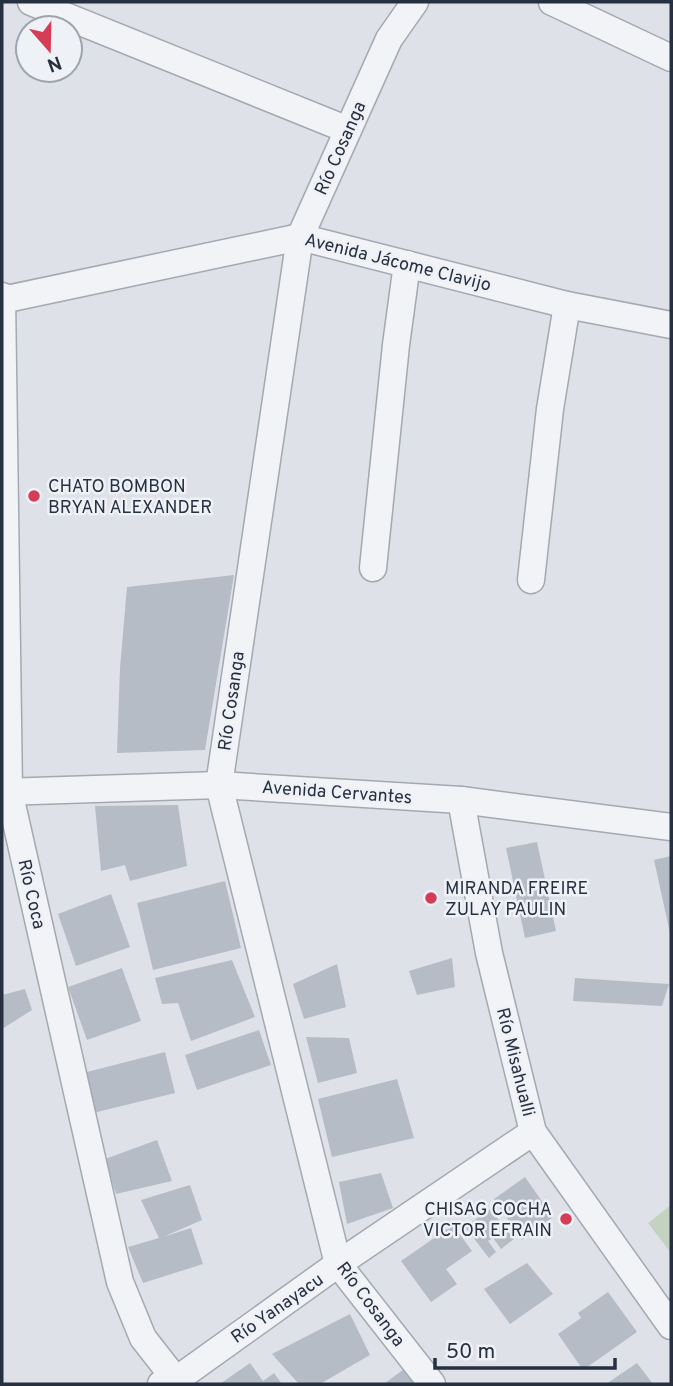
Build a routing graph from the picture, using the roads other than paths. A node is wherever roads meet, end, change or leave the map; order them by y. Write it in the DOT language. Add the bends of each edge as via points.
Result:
graph roads {
  1 [pos="32,2"];
  2 [pos="415,2"];
  3 [pos="552,2"];
  4 [pos="671,58"];
  5 [pos="348,130"];
  6 [pos="300,237"];
  7 [pos="407,264"];
  8 [pos="2,299"];
  9 [pos="568,305"];
  10 [pos="671,325"];
  11 [pos="373,568"];
  12 [pos="531,580"];
  13 [pos="219,785"];
  14 [pos="5,791"];
  15 [pos="461,800"];
  16 [pos="671,827"];
  17 [pos="533,1132"];
  18 [pos="338,1264"];
  19 [pos="671,1326"];
  20 [pos="171,1383"];
  21 [pos="432,1384"];
  1 -- 5 [label="street"];
  2 -- 5 [label="street, Río Cosanga" via="389,39"];
  3 -- 4 [label="street"];
  5 -- 6 [label="street, Río Cosanga"];
  6 -- 7 [label="street, Avenida Jácome Clavijo"];
  6 -- 8 [label="street, Avenida Jácome Clavijo"];
  6 -- 13 [label="street, Río Cosanga"];
  7 -- 9 [label="street, Avenida Jácome Clavijo"];
  7 -- 11 [label="street"];
  8 -- 14 [label="street, Río Coca"];
  9 -- 10 [label="street, Avenida Jácome Clavijo"];
  9 -- 12 [label="street" via="550,409"];
  13 -- 14 [label="street, Avenida Cervantes"];
  13 -- 15 [label="street, Avenida Cervantes"];
  13 -- 18 [label="street, Río Cosanga"];
  14 -- 20 [label="street, Río Coca" via="120,1282 143,1338"];
  15 -- 16 [label="street, Avenida Cervantes"];
  15 -- 17 [label="street, Río Misahualli" via="489,953"];
  17 -- 18 [label="street, Río Yanayacu"];
  17 -- 19 [label="street, Río Misahualli"];
  18 -- 20 [label="street, Río Yanayacu"];
  18 -- 21 [label="street, Río Cosanga"];
}
